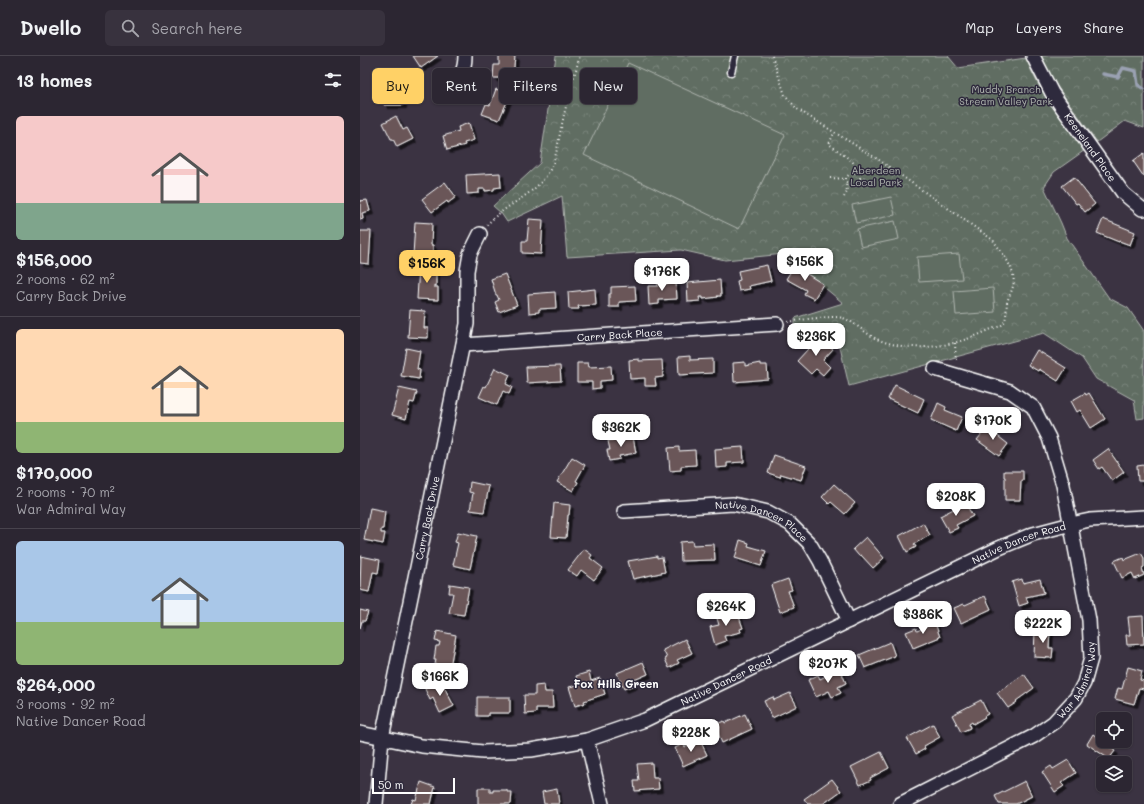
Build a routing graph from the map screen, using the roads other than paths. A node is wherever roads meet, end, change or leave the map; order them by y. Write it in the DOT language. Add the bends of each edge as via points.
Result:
graph roads {
  1 [pos="465,56"];
  2 [pos="735,56"];
  3 [pos="1033,56"];
  4 [pos="464,68"];
  5 [pos="731,72"];
  6 [pos="1144,209"];
  7 [pos="480,234"];
  8 [pos="776,324"];
  9 [pos="463,345"];
  10 [pos="935,369"];
  11 [pos="624,511"];
  12 [pos="1144,517"];
  13 [pos="1071,524"];
  14 [pos="849,621"];
  15 [pos="360,733"];
  16 [pos="382,738"];
  17 [pos="587,740"];
  18 [pos="902,803"];
  19 [pos="376,804"];
  20 [pos="602,804"];
  1 -- 4 [label="street"];
  2 -- 5 [label="lane"];
  3 -- 6 [label="street, Keeneland Place" via="1052,93 1123,193"];
  7 -- 9 [label="street, Carry Back Drive" via="470,254 467,271 467,324"];
  8 -- 9 [label="street, Carry Back Place"];
  9 -- 16 [label="street, Carry Back Drive"];
  10 -- 13 [label="street, War Admiral Way" via="1010,391 1033,407 1050,438"];
  11 -- 14 [label="street, Native Dancer Place" via="733,504 768,512 790,524 810,544"];
  12 -- 13 [label="street, Native Dancer Road" via="1090,520"];
  13 -- 14 [label="street, Native Dancer Road" via="1033,534 999,548"];
  13 -- 18 [label="street, War Admiral Way" via="1089,620 1091,658 1084,684 1076,698 1054,722 1034,736"];
  14 -- 17 [label="street, Native Dancer Road" via="646,720"];
  15 -- 16 [label="street, Native Dancer Road"];
  16 -- 17 [label="street, Native Dancer Road" via="422,746 482,752 532,750"];
  16 -- 19 [label="street, Carry Back Drive"];
  17 -- 20 [label="street"];
}
